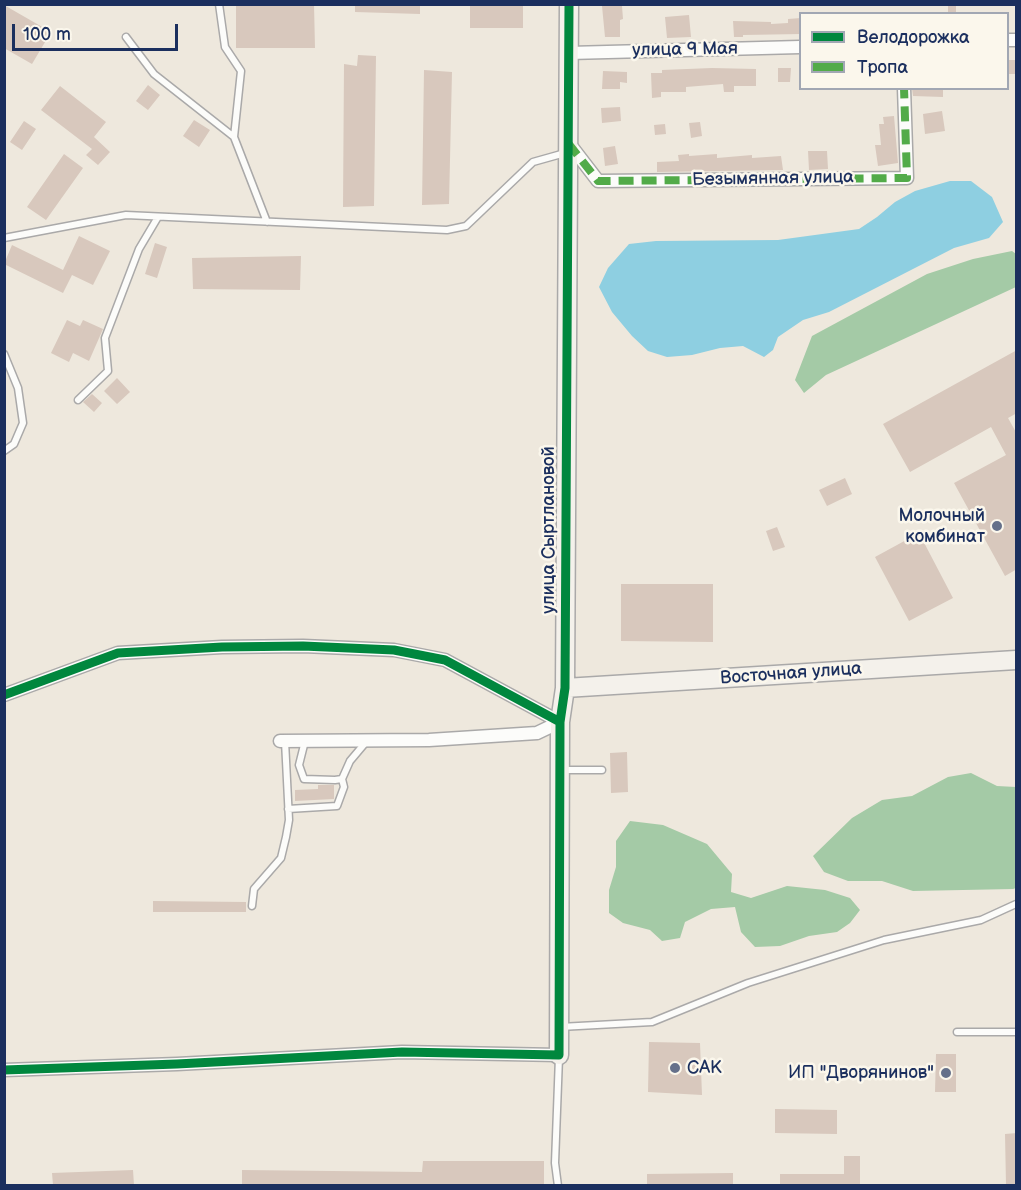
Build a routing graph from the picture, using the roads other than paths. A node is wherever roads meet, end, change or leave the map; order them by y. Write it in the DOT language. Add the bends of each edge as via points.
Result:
graph roads {
  1 [pos="219,4"];
  2 [pos="569,4"];
  3 [pos="126,37"];
  4 [pos="799,47"];
  5 [pos="569,53"];
  6 [pos="904,90"];
  7 [pos="234,138"];
  8 [pos="568,147"];
  9 [pos="159,217"];
  10 [pos="267,222"];
  11 [pos="4,238"];
  12 [pos="4,354"];
  13 [pos="78,400"];
  14 [pos="4,451"];
  15 [pos="1017,660"];
  16 [pos="565,688"];
  17 [pos="4,695"];
  18 [pos="560,722"];
  19 [pos="367,740"];
  20 [pos="283,741"];
  21 [pos="305,741"];
  22 [pos="560,770"];
  23 [pos="602,770"];
  24 [pos="342,779"];
  25 [pos="288,809"];
  26 [pos="1017,903"];
  27 [pos="252,906"];
  28 [pos="560,1027"];
  29 [pos="957,1032"];
  30 [pos="1017,1032"];
  31 [pos="559,1055"];
  32 [pos="4,1070"];
  33 [pos="558,1185"];
  1 -- 7 [label="lane" via="225,47 241,71"];
  2 -- 5 [label="street, улица Сыртлановой"];
  3 -- 7 [label="lane" via="154,74"];
  4 -- 5 [label="street, улица 9 Мая"];
  5 -- 8 [label="street, улица Сыртлановой"];
  6 -- 8 [label="street, Безымянная улица" via="908,178 598,181"];
  7 -- 10 [label="lane"];
  8 -- 10 [label="lane" via="533,162 466,226 447,230"];
  8 -- 16 [label="street, улица Сыртлановой"];
  9 -- 10 [label="lane"];
  9 -- 11 [label="lane" via="126,215"];
  9 -- 13 [label="lane" via="139,249 105,338 108,371"];
  12 -- 14 [label="lane" via="18,388 23,423 14,444"];
  15 -- 16 [label="street, Восточная улица"];
  16 -- 18 [label="street, улица Сыртлановой"];
  17 -- 18 [label="street" via="118,653 303,646 394,650 445,660"];
  18 -- 19 [label="street" via="537,733"];
  18 -- 22 [label="street, улица Сыртлановой"];
  19 -- 21 [label="street"];
  19 -- 24 [label="lane"];
  20 -- 21 [label="street"];
  20 -- 25 [label="lane"];
  21 -- 24 [label="lane" via="299,765 304,779"];
  22 -- 23 [label="lane"];
  22 -- 28 [label="street, улица Сыртлановой"];
  24 -- 25 [label="lane" via="344,787 337,806"];
  25 -- 27 [label="lane" via="281,858 254,889"];
  26 -- 28 [label="lane" via="981,920 884,940 748,983 652,1022"];
  28 -- 31 [label="street, улица Сыртлановой"];
  29 -- 30 [label="lane"];
  31 -- 32 [label="street" via="402,1052"];
  31 -- 33 [label="lane" via="555,1163"];
}
